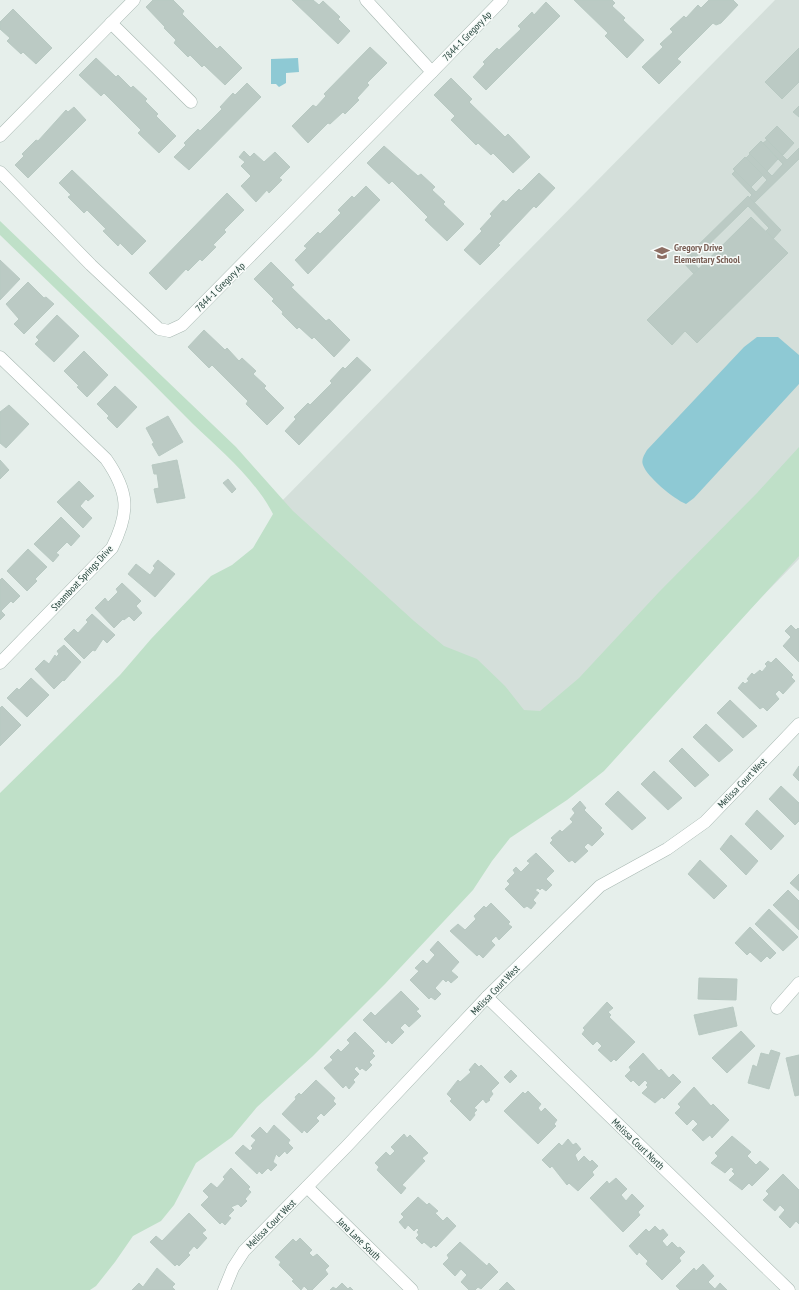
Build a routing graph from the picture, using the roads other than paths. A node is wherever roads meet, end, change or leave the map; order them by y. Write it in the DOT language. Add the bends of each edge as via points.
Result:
graph roads {
  1 [pos="134,0"];
  2 [pos="366,0"];
  3 [pos="502,0"];
  4 [pos="110,23"];
  5 [pos="432,72"];
  6 [pos="192,102"];
  7 [pos="0,136"];
  8 [pos="0,172"];
  9 [pos="2,362"];
  10 [pos="0,663"];
  11 [pos="799,724"];
  12 [pos="799,983"];
  13 [pos="487,997"];
  14 [pos="777,1008"];
  15 [pos="307,1187"];
  16 [pos="224,1290"];
  17 [pos="412,1290"];
  18 [pos="789,1290"];
  1 -- 4 [label="street"];
  2 -- 5 [label="street"];
  3 -- 5 [label="street, 7844-1 Gregory Ap"];
  4 -- 6 [label="street"];
  4 -- 7 [label="street"];
  5 -- 8 [label="street, 7844-1 Gregory Ap" via="199,309 182,325 168,331 159,329 91,265"];
  9 -- 10 [label="street, Steamboat Springs Drive" via="106,459 118,475 126,513 112,548"];
  11 -- 13 [label="street, Melissa Court West" via="704,822 667,849 600,886"];
  12 -- 14 [label="street"];
  13 -- 15 [label="street, Melissa Court West"];
  13 -- 18 [label="street, Melissa Court North"];
  15 -- 16 [label="street, Melissa Court West" via="244,1251 233,1268"];
  15 -- 17 [label="street, Jana Lane South"];
}
